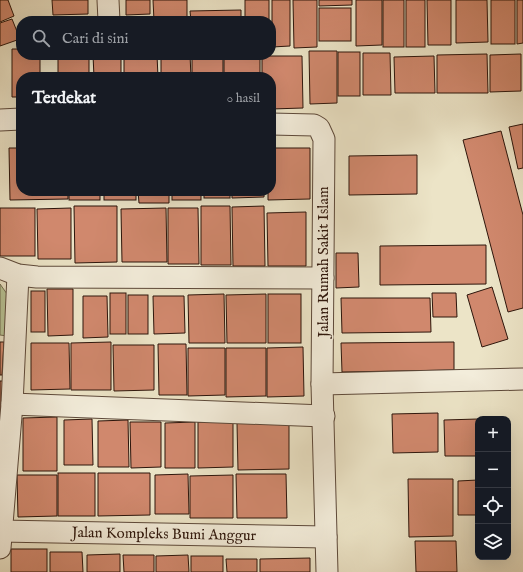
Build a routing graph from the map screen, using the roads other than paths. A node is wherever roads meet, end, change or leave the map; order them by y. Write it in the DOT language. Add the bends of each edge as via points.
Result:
graph roads {
  1 [pos="108,0"];
  2 [pos="109,16"];
  3 [pos="16,119"];
  4 [pos="0,120"];
  5 [pos="276,124"];
  6 [pos="9,271"];
  7 [pos="323,278"];
  8 [pos="523,379"];
  9 [pos="322,384"];
  10 [pos="12,404"];
  11 [pos="324,416"];
  12 [pos="1,537"];
  13 [pos="326,537"];
  14 [pos="327,572"];
  1 -- 2 [label="street"];
  3 -- 4 [label="street"];
  5 -- 7 [label="street, Jalan Rumah Sakit Islam" via="314,126 319,128 324,139"];
  6 -- 7 [label="street, Jalan Kompleks Bumi Anggur" via="37,277"];
  6 -- 10 [label="street, Jalan Kompleks Bumi Anggur"];
  7 -- 9 [label="street, Jalan Rumah Sakit Islam"];
  8 -- 9 [label="street"];
  9 -- 11 [label="street, Jalan Rumah Sakit Islam"];
  10 -- 11 [label="street"];
  10 -- 12 [label="street, Jalan Kompleks Bumi Anggur"];
  11 -- 13 [label="street, Jalan Rumah Sakit Islam"];
  12 -- 13 [label="street, Jalan Kompleks Bumi Anggur"];
  13 -- 14 [label="street, Jalan Rumah Sakit Islam"];
}
